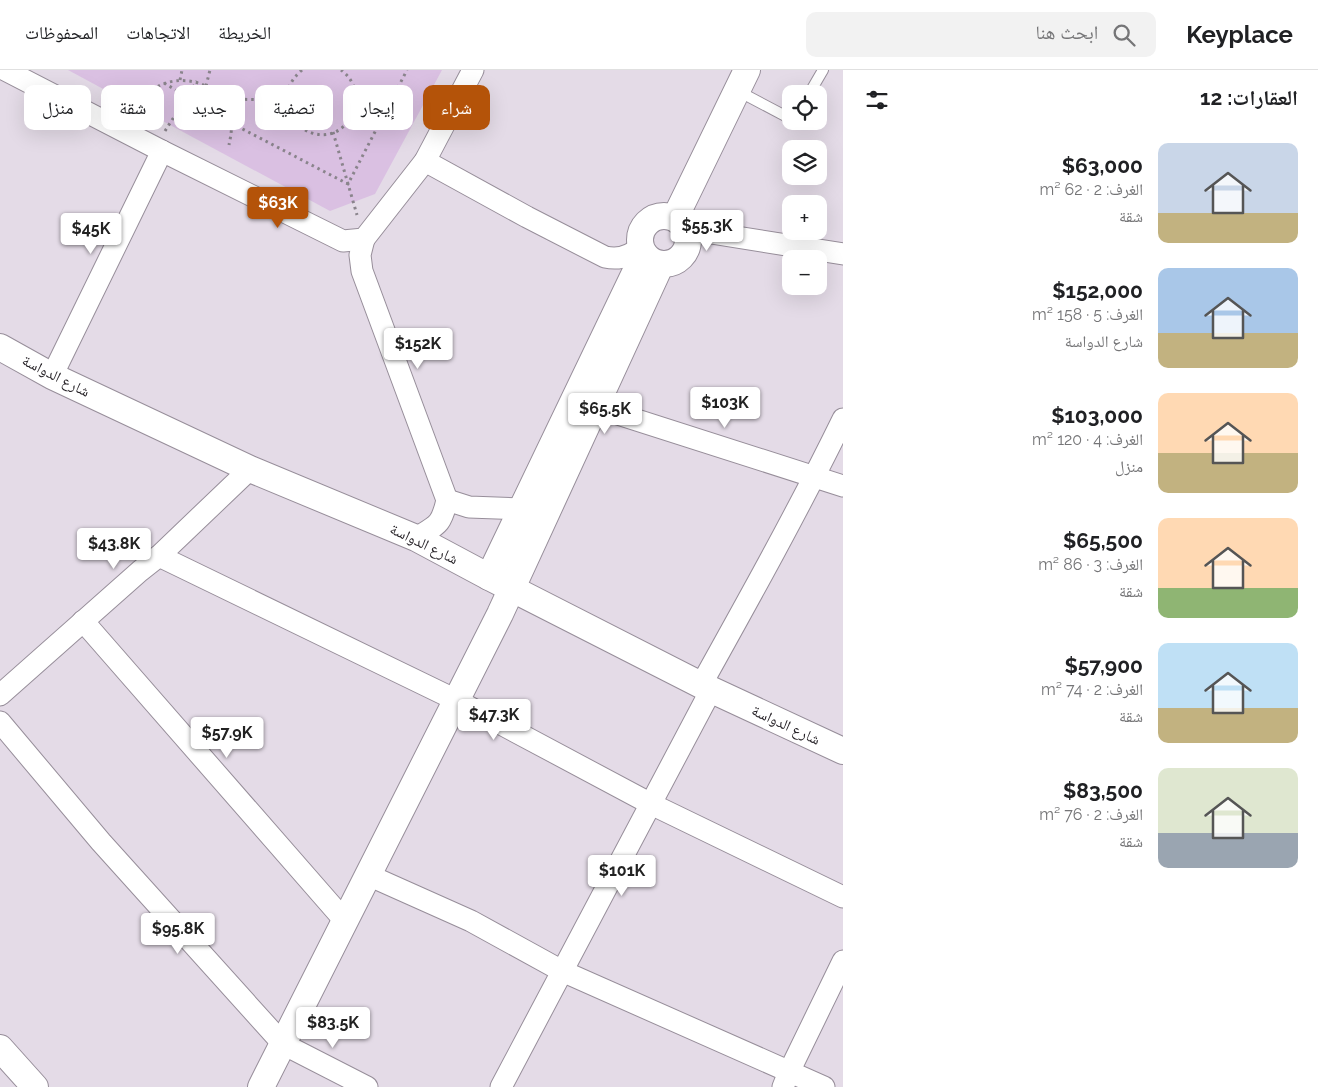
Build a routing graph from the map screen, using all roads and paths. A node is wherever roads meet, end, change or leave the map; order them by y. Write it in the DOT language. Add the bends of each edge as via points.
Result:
graph roads {
  1 [pos="5,70"];
  2 [pos="182,70"];
  3 [pos="210,70"];
  4 [pos="302,70"];
  5 [pos="341,70"];
  6 [pos="406,70"];
  7 [pos="473,70"];
  8 [pos="823,70"];
  9 [pos="180,80"];
  10 [pos="742,80"];
  11 [pos="197,81"];
  12 [pos="164,83"];
  13 [pos="161,85"];
  14 [pos="194,85"];
  15 [pos="204,85"];
  16 [pos="206,85"];
  17 [pos="290,85"];
  18 [pos="353,85"];
  19 [pos="398,85"];
  20 [pos="814,85"];
  21 [pos="174,89"];
  22 [pos="782,112"];
  23 [pos="174,121"];
  24 [pos="343,127"];
  25 [pos="232,130"];
  26 [pos="244,130"];
  27 [pos="306,130"];
  28 [pos="375,130"];
  29 [pos="333,132"];
  30 [pos="229,145"];
  31 [pos="159,149"];
  32 [pos="425,161"];
  33 [pos="348,184"];
  34 [pos="680,224"];
  35 [pos="364,239"];
  36 [pos="843,254"];
  37 [pos="649,255"];
  38 [pos="0,347"];
  39 [pos="52,376"];
  40 [pos="596,407"];
  41 [pos="843,419"];
  42 [pos="250,470"];
  43 [pos="815,477"];
  44 [pos="843,486"];
  45 [pos="447,500"];
  46 [pos="521,509"];
  47 [pos="416,538"];
  48 [pos="159,556"];
  49 [pos="489,577"];
  50 [pos="512,589"];
  51 [pos="83,622"];
  52 [pos="706,688"];
  53 [pos="0,695"];
  54 [pos="456,700"];
  55 [pos="0,722"];
  56 [pos="843,751"];
  57 [pos="651,804"];
  58 [pos="368,875"];
  59 [pos="843,898"];
  60 [pos="345,921"];
  61 [pos="843,961"];
  62 [pos="562,971"];
  63 [pos="282,1044"];
  64 [pos="0,1048"];
  65 [pos="786,1079"];
  66 [pos="35,1087"];
  67 [pos="261,1087"];
  68 [pos="368,1087"];
  69 [pos="500,1087"];
  70 [pos="824,1087"];
  1 -- 31 [label="street"];
  2 -- 9 [label="path"];
  3 -- 16 [label="path"];
  4 -- 17 [label="path"];
  5 -- 18 [label="path"];
  6 -- 19 [label="path"];
  7 -- 32 [label="street"];
  8 -- 20 [label="lane"];
  9 -- 11 [label="path"];
  9 -- 12 [label="path"];
  10 -- 22 [label="lane"];
  10 -- 34 [label="street"];
  11 -- 14 [label="path"];
  11 -- 15 [label="path"];
  12 -- 13 [label="path"];
  12 -- 21 [label="path"];
  23 -- 31 [label="path"];
  24 -- 29 [label="path"];
  25 -- 30 [label="path"];
  26 -- 33 [label="path"];
  27 -- 29 [label="path" via="322,134"];
  28 -- 33 [label="path"];
  29 -- 33 [label="path"];
  31 -- 35 [label="street" via="344,241"];
  31 -- 39 [label="street"];
  32 -- 35 [label="street"];
  32 -- 37 [label="street" via="605,257 618,259"];
  33 -- 35 [label="path"];
  34 -- 36 [label="street"];
  34 -- 37 [label="street" via="688,238 684,254 678,260 670,264"];
  34 -- 37 [label="street" via="668,216 648,221 640,233"];
  35 -- 45 [label="street" via="360,255 362,271"];
  37 -- 40 [label="street"];
  37 -- 46 [label="street"];
  38 -- 39 [label="street, شارع الدواسة"];
  39 -- 42 [label="street, شارع الدواسة"];
  40 -- 43 [label="street"];
  40 -- 50 [label="street"];
  41 -- 43 [label="street"];
  42 -- 47 [label="street, شارع الدواسة"];
  42 -- 48 [label="street"];
  43 -- 44 [label="street"];
  43 -- 52 [label="street"];
  45 -- 46 [label="street" via="469,507"];
  45 -- 47 [label="street" via="438,525"];
  46 -- 49 [label="street"];
  47 -- 49 [label="street, شارع الدواسة"];
  48 -- 51 [label="street"];
  48 -- 54 [label="street"];
  49 -- 50 [label="street, شارع الدواسة"];
  50 -- 52 [label="street, شارع الدواسة"];
  50 -- 54 [label="street"];
  51 -- 53 [label="street"];
  51 -- 60 [label="street"];
  52 -- 56 [label="street, شارع الدواسة"];
  52 -- 57 [label="street"];
  54 -- 57 [label="street"];
  54 -- 58 [label="street"];
  55 -- 63 [label="street"];
  57 -- 59 [label="street"];
  57 -- 62 [label="street"];
  58 -- 60 [label="street"];
  58 -- 62 [label="street" via="471,921"];
  60 -- 63 [label="street"];
  61 -- 65 [label="street"];
  62 -- 65 [label="street"];
  62 -- 69 [label="street"];
  63 -- 67 [label="street"];
  63 -- 68 [label="street"];
  64 -- 66 [label="street"];
  65 -- 70 [label="street"];
}
